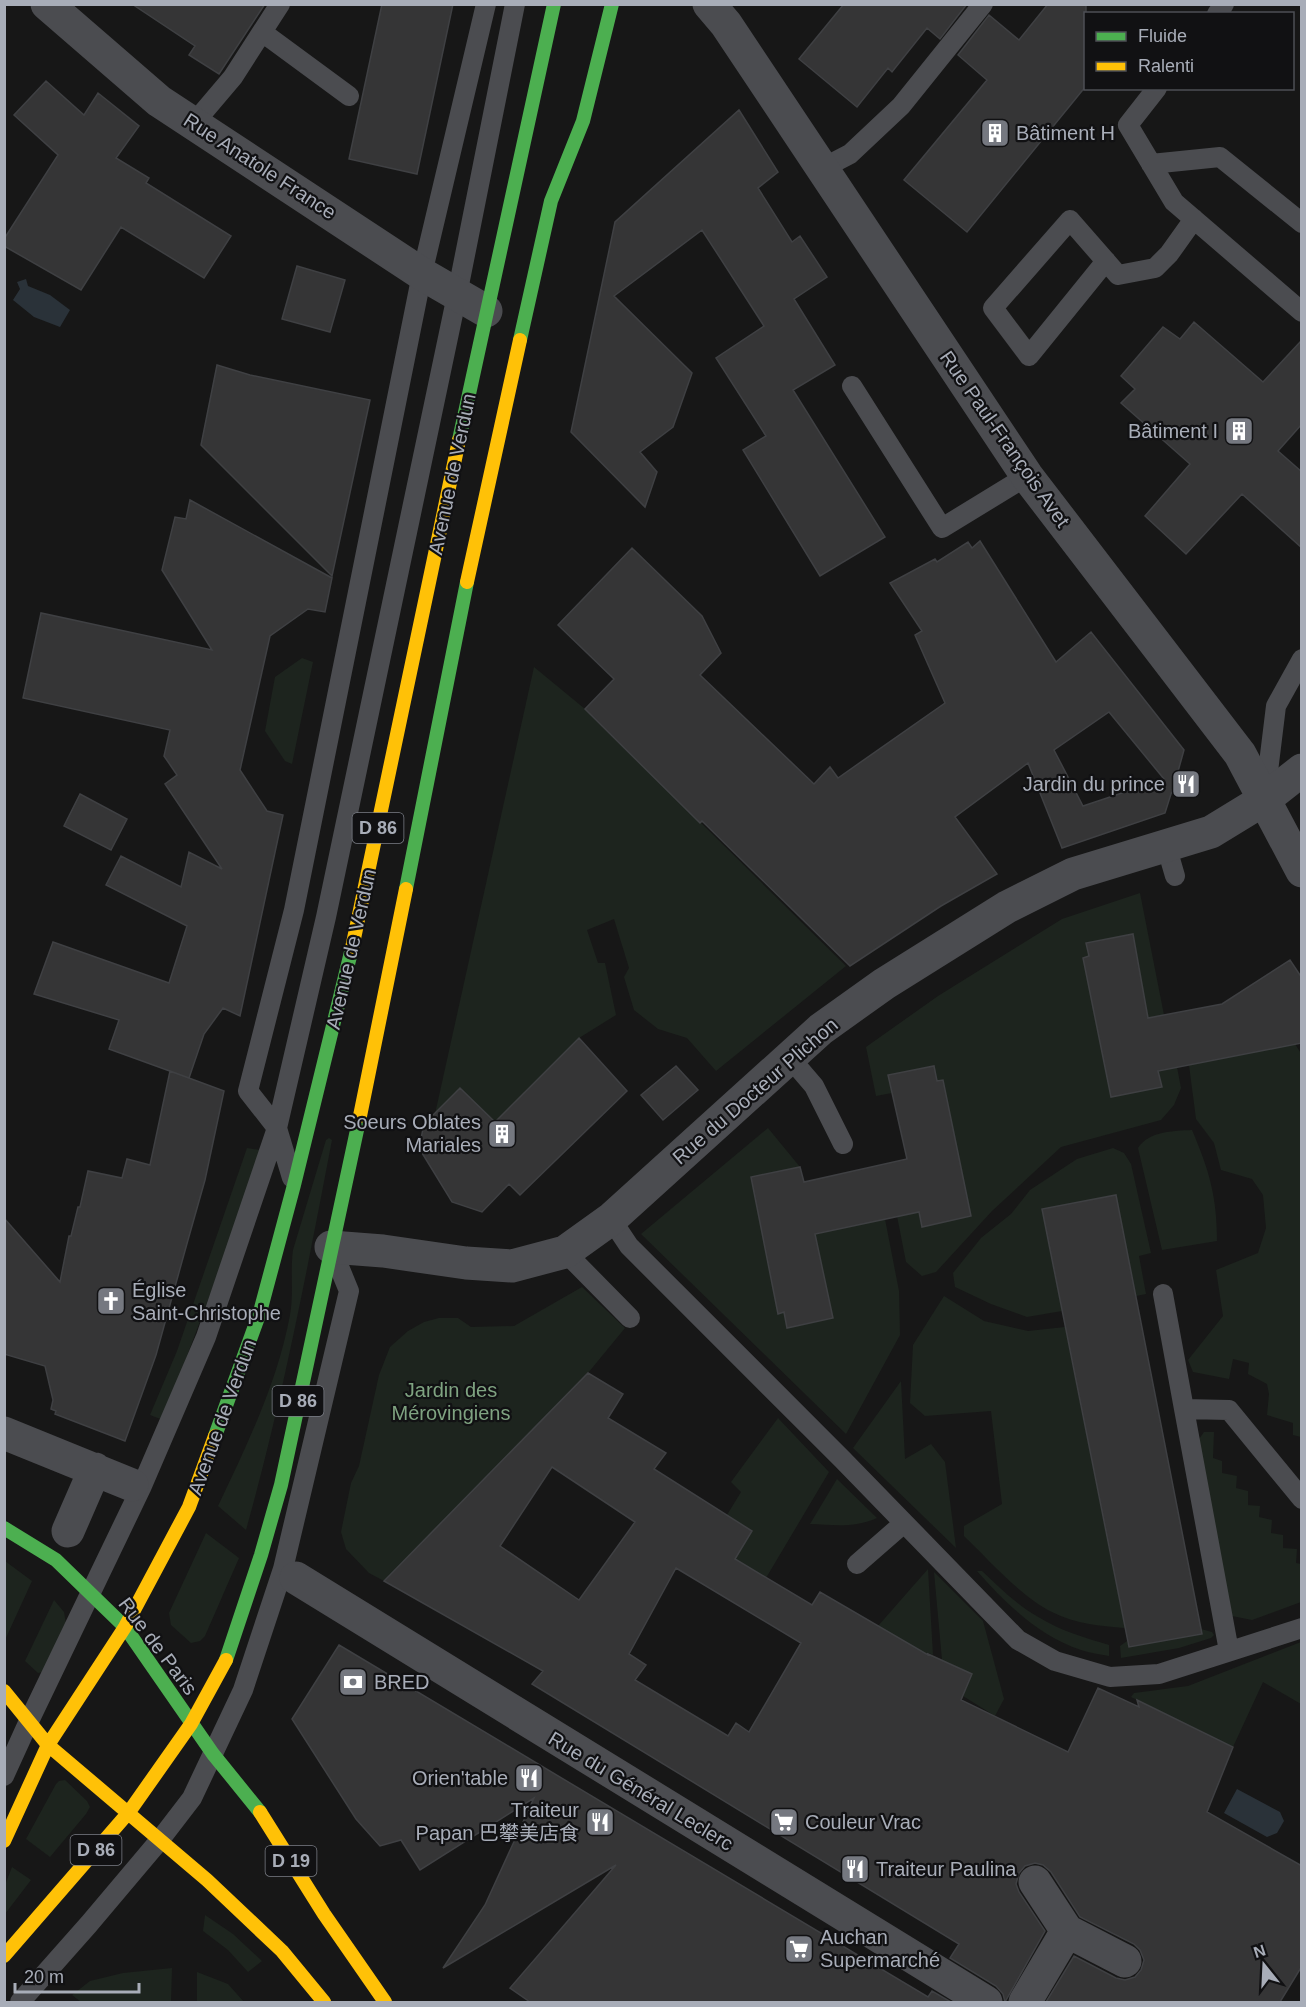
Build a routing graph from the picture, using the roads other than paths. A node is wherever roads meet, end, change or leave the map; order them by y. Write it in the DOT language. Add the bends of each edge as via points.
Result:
graph roads {
  1 [pos="47,4"];
  2 [pos="280,4"];
  3 [pos="486,4"];
  4 [pos="515,4"];
  5 [pos="554,4"];
  6 [pos="612,4"];
  7 [pos="709,4"];
  8 [pos="983,4"];
  9 [pos="262,32"];
  10 [pos="1155,90"];
  11 [pos="349,96"];
  12 [pos="194,123"];
  13 [pos="1151,164"];
  14 [pos="823,168"];
  15 [pos="1194,219"];
  16 [pos="1302,223"];
  17 [pos="1106,261"];
  18 [pos="422,274"];
  19 [pos="457,295"];
  20 [pos="486,311"];
  21 [pos="1302,312"];
  22 [pos="852,386"];
  23 [pos="1028,477"];
  24 [pos="1302,659"];
  25 [pos="1302,770"];
  26 [pos="1265,799"];
  27 [pos="1166,845"];
  28 [pos="1302,871"];
  29 [pos="1175,876"];
  30 [pos="790,1058"];
  31 [pos="277,1128"];
  32 [pos="843,1144"];
  33 [pos="294,1185"];
  34 [pos="611,1219"];
  35 [pos="331,1246"];
  36 [pos="565,1252"];
  37 [pos="1163,1294"];
  38 [pos="630,1318"];
  39 [pos="1184,1409"];
  40 [pos="4,1433"];
  41 [pos="95,1469"];
  42 [pos="132,1485"];
  43 [pos="1302,1499"];
  44 [pos="904,1523"];
  45 [pos="4,1528"];
  46 [pos="68,1530"];
  47 [pos="858,1564"];
  48 [pos="296,1578"];
  49 [pos="91,1592"];
  50 [pos="125,1627"];
  51 [pos="1302,1628"];
  52 [pos="1229,1652"];
  53 [pos="4,1691"];
  54 [pos="29,1721"];
  55 [pos="191,1724"];
  56 [pos="48,1745"];
  57 [pos="213,1754"];
  58 [pos="4,1776"];
  59 [pos="129,1812"];
  60 [pos="159,1840"];
  61 [pos="4,1841"];
  62 [pos="1035,1882"];
  63 [pos="1067,1931"];
  64 [pos="4,1956"];
  65 [pos="1125,1961"];
  66 [pos="20,2002"];
  67 [pos="324,2002"];
  68 [pos="385,2002"];
  69 [pos="986,2002"];
  70 [pos="1025,2002"];
  1 -- 12 [label="street, Rue Anatole France" via="159,101"];
  2 -- 9 [label="lane"];
  3 -- 18 [label="lane"];
  4 -- 19 [label="lane, Avenue de Verdun"];
  5 -- 20 [label="main road, Avenue de Verdun / D 86"];
  6 -- 35 [label="main road, Avenue de Verdun / D 86" via="583,121 548,213 484,500"];
  7 -- 14 [label="street, Rue Paul-François Avet"];
  8 -- 14 [label="lane" via="901,106 850,154"];
  9 -- 11 [label="lane"];
  9 -- 12 [label="lane" via="233,77"];
  10 -- 13 [label="lane" via="1128,125"];
  12 -- 18 [label="street, Rue Anatole France"];
  13 -- 15 [label="lane" via="1173,202"];
  13 -- 16 [label="lane" via="1220,157"];
  14 -- 23 [label="street, Rue Paul-François Avet"];
  15 -- 17 [label="lane" via="1155,268 1118,275"];
  15 -- 21 [label="lane"];
  17 -- 17 [label="lane" via="1070,220 993,308 1029,356"];
  18 -- 19 [label="street, Rue Anatole France"];
  18 -- 31 [label="lane" via="294,910 248,1090"];
  19 -- 20 [label="street, Rue Anatole France"];
  19 -- 31 [label="lane, Avenue de Verdun" via="329,906"];
  20 -- 33 [label="main road, Avenue de Verdun / D 86" via="361,909"];
  22 -- 23 [label="lane" via="942,528"];
  23 -- 26 [label="street, Rue Paul-François Avet" via="1240,754"];
  24 -- 26 [label="lane" via="1276,706"];
  25 -- 26 [label="street, Rue du Docteur Plichon"];
  26 -- 27 [label="street, Rue du Docteur Plichon" via="1211,832"];
  26 -- 28 [label="street, Rue Paul-François Avet"];
  27 -- 29 [label="lane"];
  27 -- 30 [label="street, Rue du Docteur Plichon" via="1073,874 1006,907 884,984 821,1029"];
  30 -- 32 [label="lane" via="814,1086"];
  30 -- 34 [label="street, Rue du Docteur Plichon"];
  31 -- 33 [label="lane"];
  31 -- 49 [label="lane, Avenue de Verdun" via="206,1336"];
  33 -- 50 [label="main road, Avenue de Verdun / D 86" via="260,1312 194,1496"];
  34 -- 36 [label="street, Rue du Docteur Plichon"];
  34 -- 44 [label="lane" via="628,1246"];
  35 -- 36 [label="street, Rue du Docteur Plichon" via="512,1266"];
  35 -- 55 [label="main road, Avenue de Verdun / D 86" via="281,1485 261,1555 225,1664"];
  35 -- 57 [label="lane" via="349,1291 333,1362 283,1569 243,1690"];
  36 -- 38 [label="lane"];
  37 -- 39 [label="lane"];
  39 -- 43 [label="lane" via="1229,1410"];
  39 -- 52 [label="lane"];
  40 -- 41 [label="street"];
  41 -- 42 [label="street"];
  41 -- 46 [label="street"];
  44 -- 47 [label="lane"];
  44 -- 52 [label="lane" via="1018,1640 1055,1661 1110,1677 1159,1674"];
  45 -- 49 [label="main road, Rue de Paris / D 19" via="56,1560"];
  48 -- 69 [label="street, Rue du Général Leclerc"];
  49 -- 50 [label="main road, Rue de Paris / D 19"];
  49 -- 54 [label="lane, Avenue de Verdun"];
  50 -- 55 [label="main road, Rue de Paris / D 19"];
  50 -- 56 [label="main road, Avenue de Verdun / D 86"];
  51 -- 52 [label="lane"];
  53 -- 54 [label="main road"];
  54 -- 56 [label="main road"];
  54 -- 58 [label="lane, Avenue de Verdun"];
  55 -- 57 [label="main road, D 19"];
  55 -- 59 [label="main road, Avenue de Verdun / D 86"];
  56 -- 59 [label="main road"];
  56 -- 61 [label="main road, D 86"];
  57 -- 60 [label="lane" via="192,1798"];
  57 -- 68 [label="main road, D 19" via="253,1802"];
  59 -- 60 [label="main road"];
  59 -- 64 [label="main road, D 86"];
  60 -- 66 [label="lane"];
  60 -- 67 [label="main road" via="282,1951"];
  62 -- 63 [label="street"];
  63 -- 65 [label="street"];
  63 -- 70 [label="street"];
}
